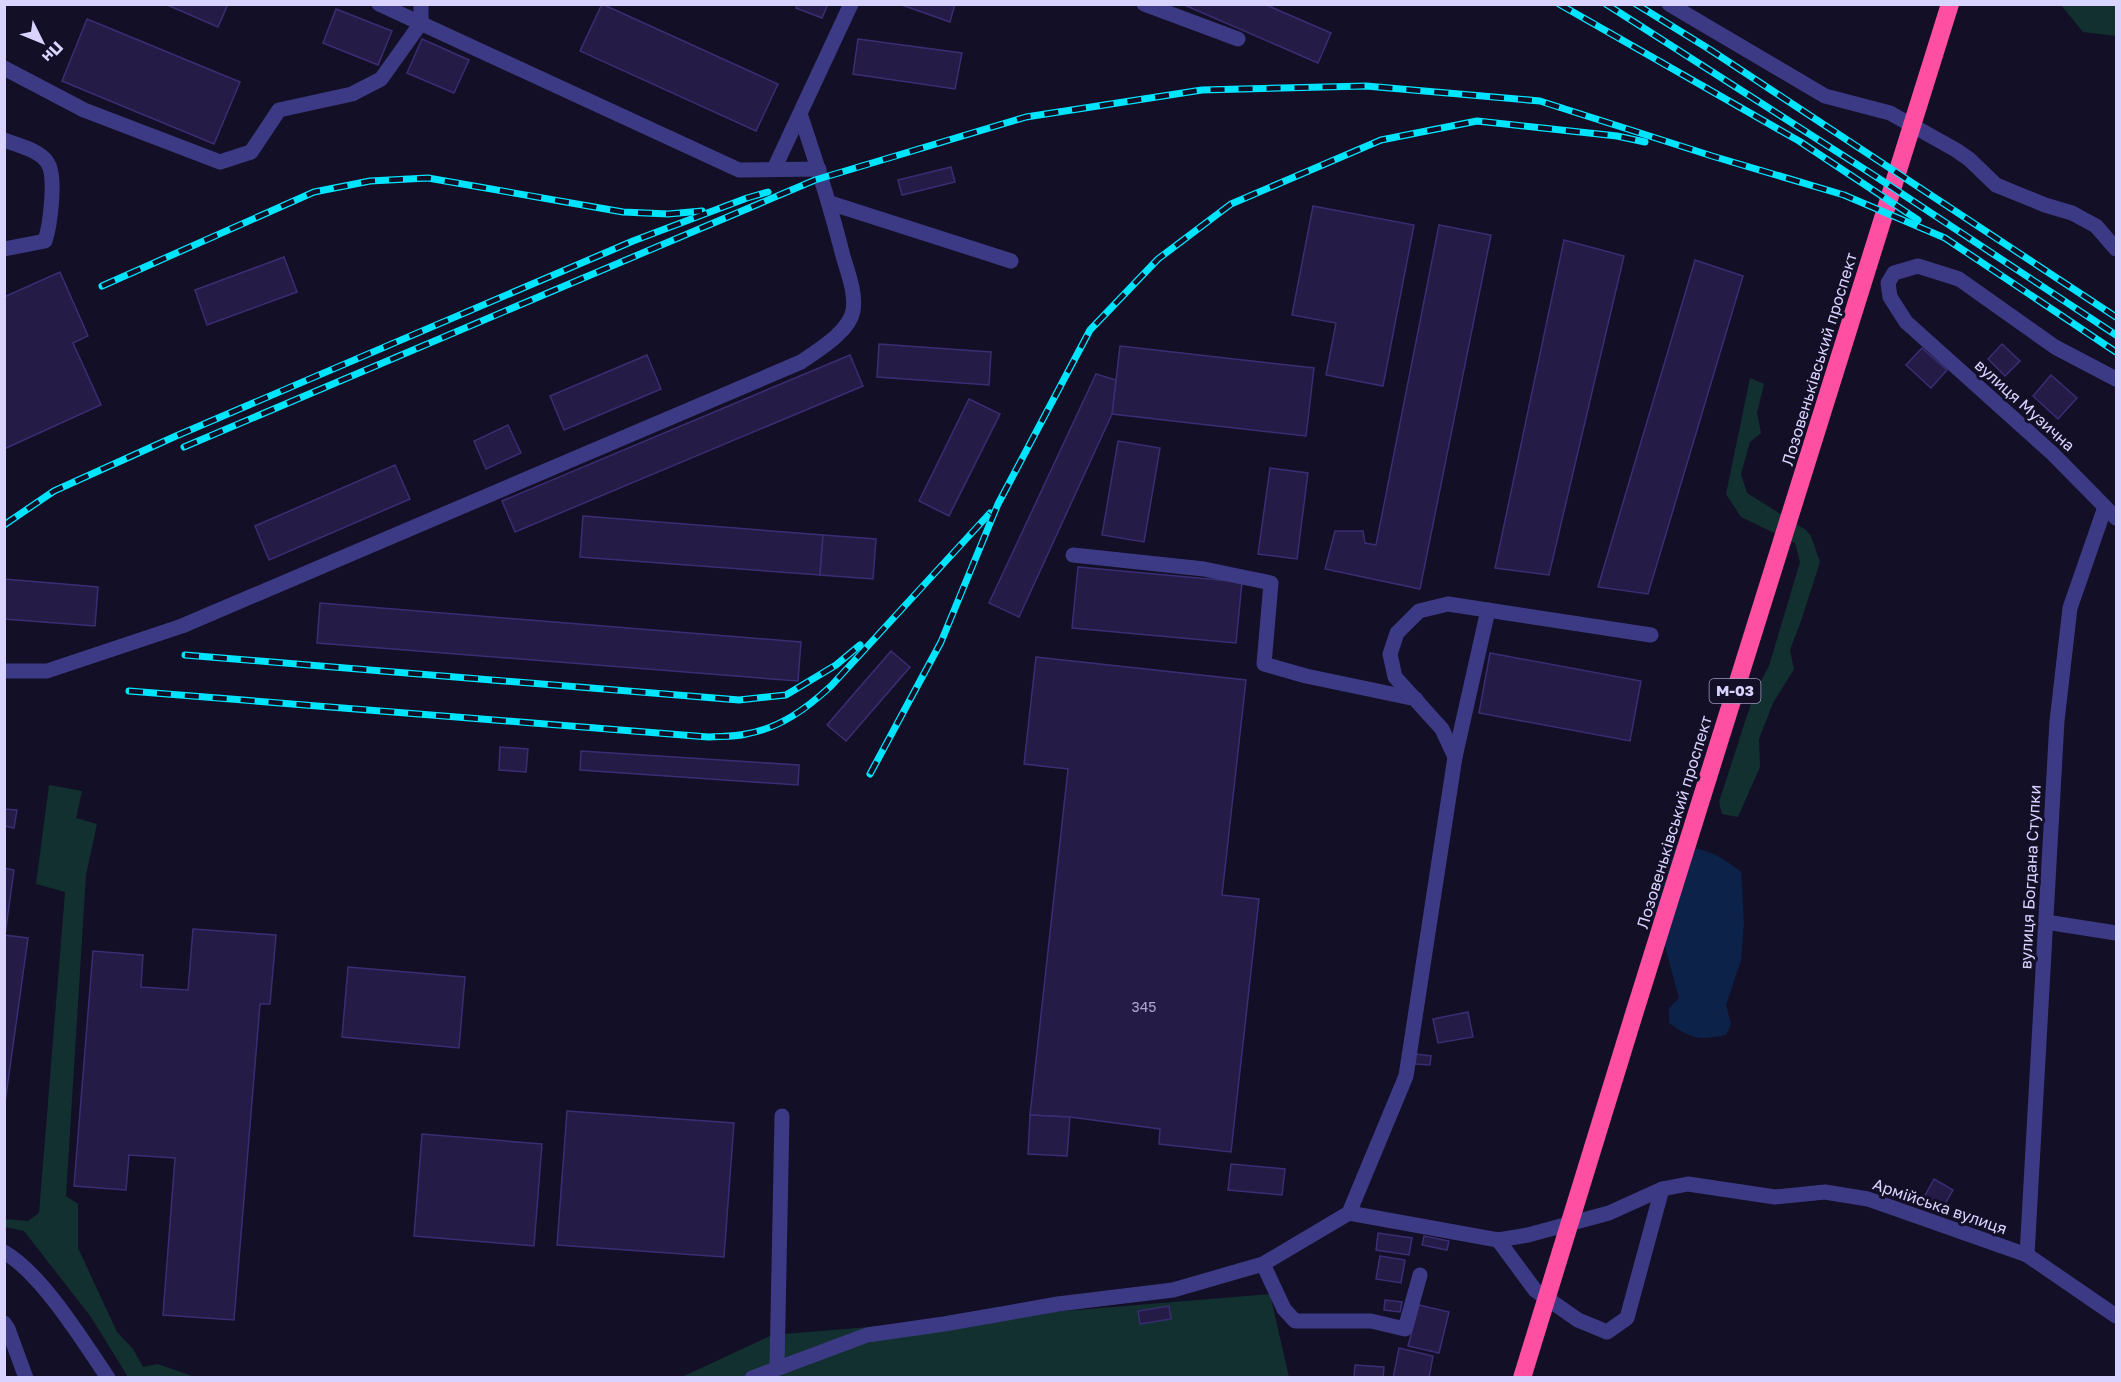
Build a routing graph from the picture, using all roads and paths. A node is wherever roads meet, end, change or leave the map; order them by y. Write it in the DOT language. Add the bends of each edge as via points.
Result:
graph roads {
  1 [pos="379,4"];
  2 [pos="422,4"];
  3 [pos="851,4"];
  4 [pos="1144,4"];
  5 [pos="1669,4"];
  6 [pos="1950,4"];
  7 [pos="421,23"];
  8 [pos="1238,39"];
  9 [pos="4,68"];
  10 [pos="800,114"];
  11 [pos="4,140"];
  12 [pos="774,169"];
  13 [pos="819,169"];
  14 [pos="830,203"];
  15 [pos="4,249"];
  16 [pos="2116,249"];
  17 [pos="1011,261"];
  18 [pos="2116,379"];
  19 [pos="2106,507"];
  20 [pos="2116,518"];
  21 [pos="1073,555"];
  22 [pos="1488,610"];
  23 [pos="1651,635"];
  24 [pos="4,671"];
  25 [pos="1416,699"];
  26 [pos="1455,757"];
  27 [pos="2046,922"];
  28 [pos="2116,933"];
  29 [pos="782,1116"];
  30 [pos="1662,1188"];
  31 [pos="1349,1213"];
  32 [pos="1498,1240"];
  33 [pos="4,1252"];
  34 [pos="2027,1255"];
  35 [pos="1263,1264"];
  36 [pos="1420,1275"];
  37 [pos="2116,1316"];
  38 [pos="4,1323"];
  39 [pos="777,1367"];
  40 [pos="26,1377"];
  41 [pos="108,1377"];
  42 [pos="752,1377"];
  43 [pos="1522,1377"];
  1 -- 7 [label="street"];
  2 -- 7 [label="street"];
  3 -- 10 [label="street"];
  4 -- 8 [label="street"];
  5 -- 16 [label="street" via="1825,96 1890,113 1956,150 1996,185 2096,226"];
  6 -- 43 [label="highway, Лозовеньківський проспект / М-03"];
  7 -- 9 [label="street" via="381,80 352,94 279,110 251,152 220,162 84,110"];
  7 -- 12 [label="street" via="739,170"];
  10 -- 12 [label="street"];
  10 -- 13 [label="street"];
  11 -- 15 [label="street" via="46,161 52,174 45,241"];
  12 -- 13 [label="street"];
  13 -- 14 [label="street"];
  14 -- 17 [label="street"];
  14 -- 24 [label="street" via="852,291 853,312 829,344 801,362 182,626 47,671"];
  18 -- 19 [label="street, вулиця Музична" via="2055,347 1959,279 1918,266 1894,273 1888,283 1890,297 1906,322"];
  19 -- 20 [label="street, вулиця Музична"];
  19 -- 27 [label="street, вулиця Богдана Ступки" via="2070,608 2058,721"];
  21 -- 25 [label="street" via="1204,569 1271,583 1264,664"];
  22 -- 23 [label="street"];
  22 -- 25 [label="street" via="1448,604 1419,611 1397,633 1390,654 1395,677"];
  22 -- 26 [label="street"];
  25 -- 26 [label="street" via="1442,729"];
  26 -- 31 [label="street" via="1406,1076"];
  27 -- 28 [label="street"];
  27 -- 34 [label="street, вулиця Богдана Ступки"];
  29 -- 39 [label="street"];
  30 -- 32 [label="street, Армійська вулиця" via="1609,1213"];
  30 -- 32 [label="street" via="1627,1318 1607,1332 1578,1320 1535,1290"];
  30 -- 34 [label="street, Армійська вулиця" via="1688,1184 1775,1197 1824,1192 1869,1199"];
  31 -- 32 [label="street"];
  31 -- 35 [label="street"];
  33 -- 41 [label="street" via="32,1275"];
  34 -- 37 [label="street, Армійська вулиця"];
  35 -- 36 [label="street" via="1284,1309 1295,1321 1371,1321 1405,1329"];
  35 -- 39 [label="street" via="1173,1290 867,1335"];
  38 -- 40 [label="street"];
  39 -- 42 [label="street"];
}
